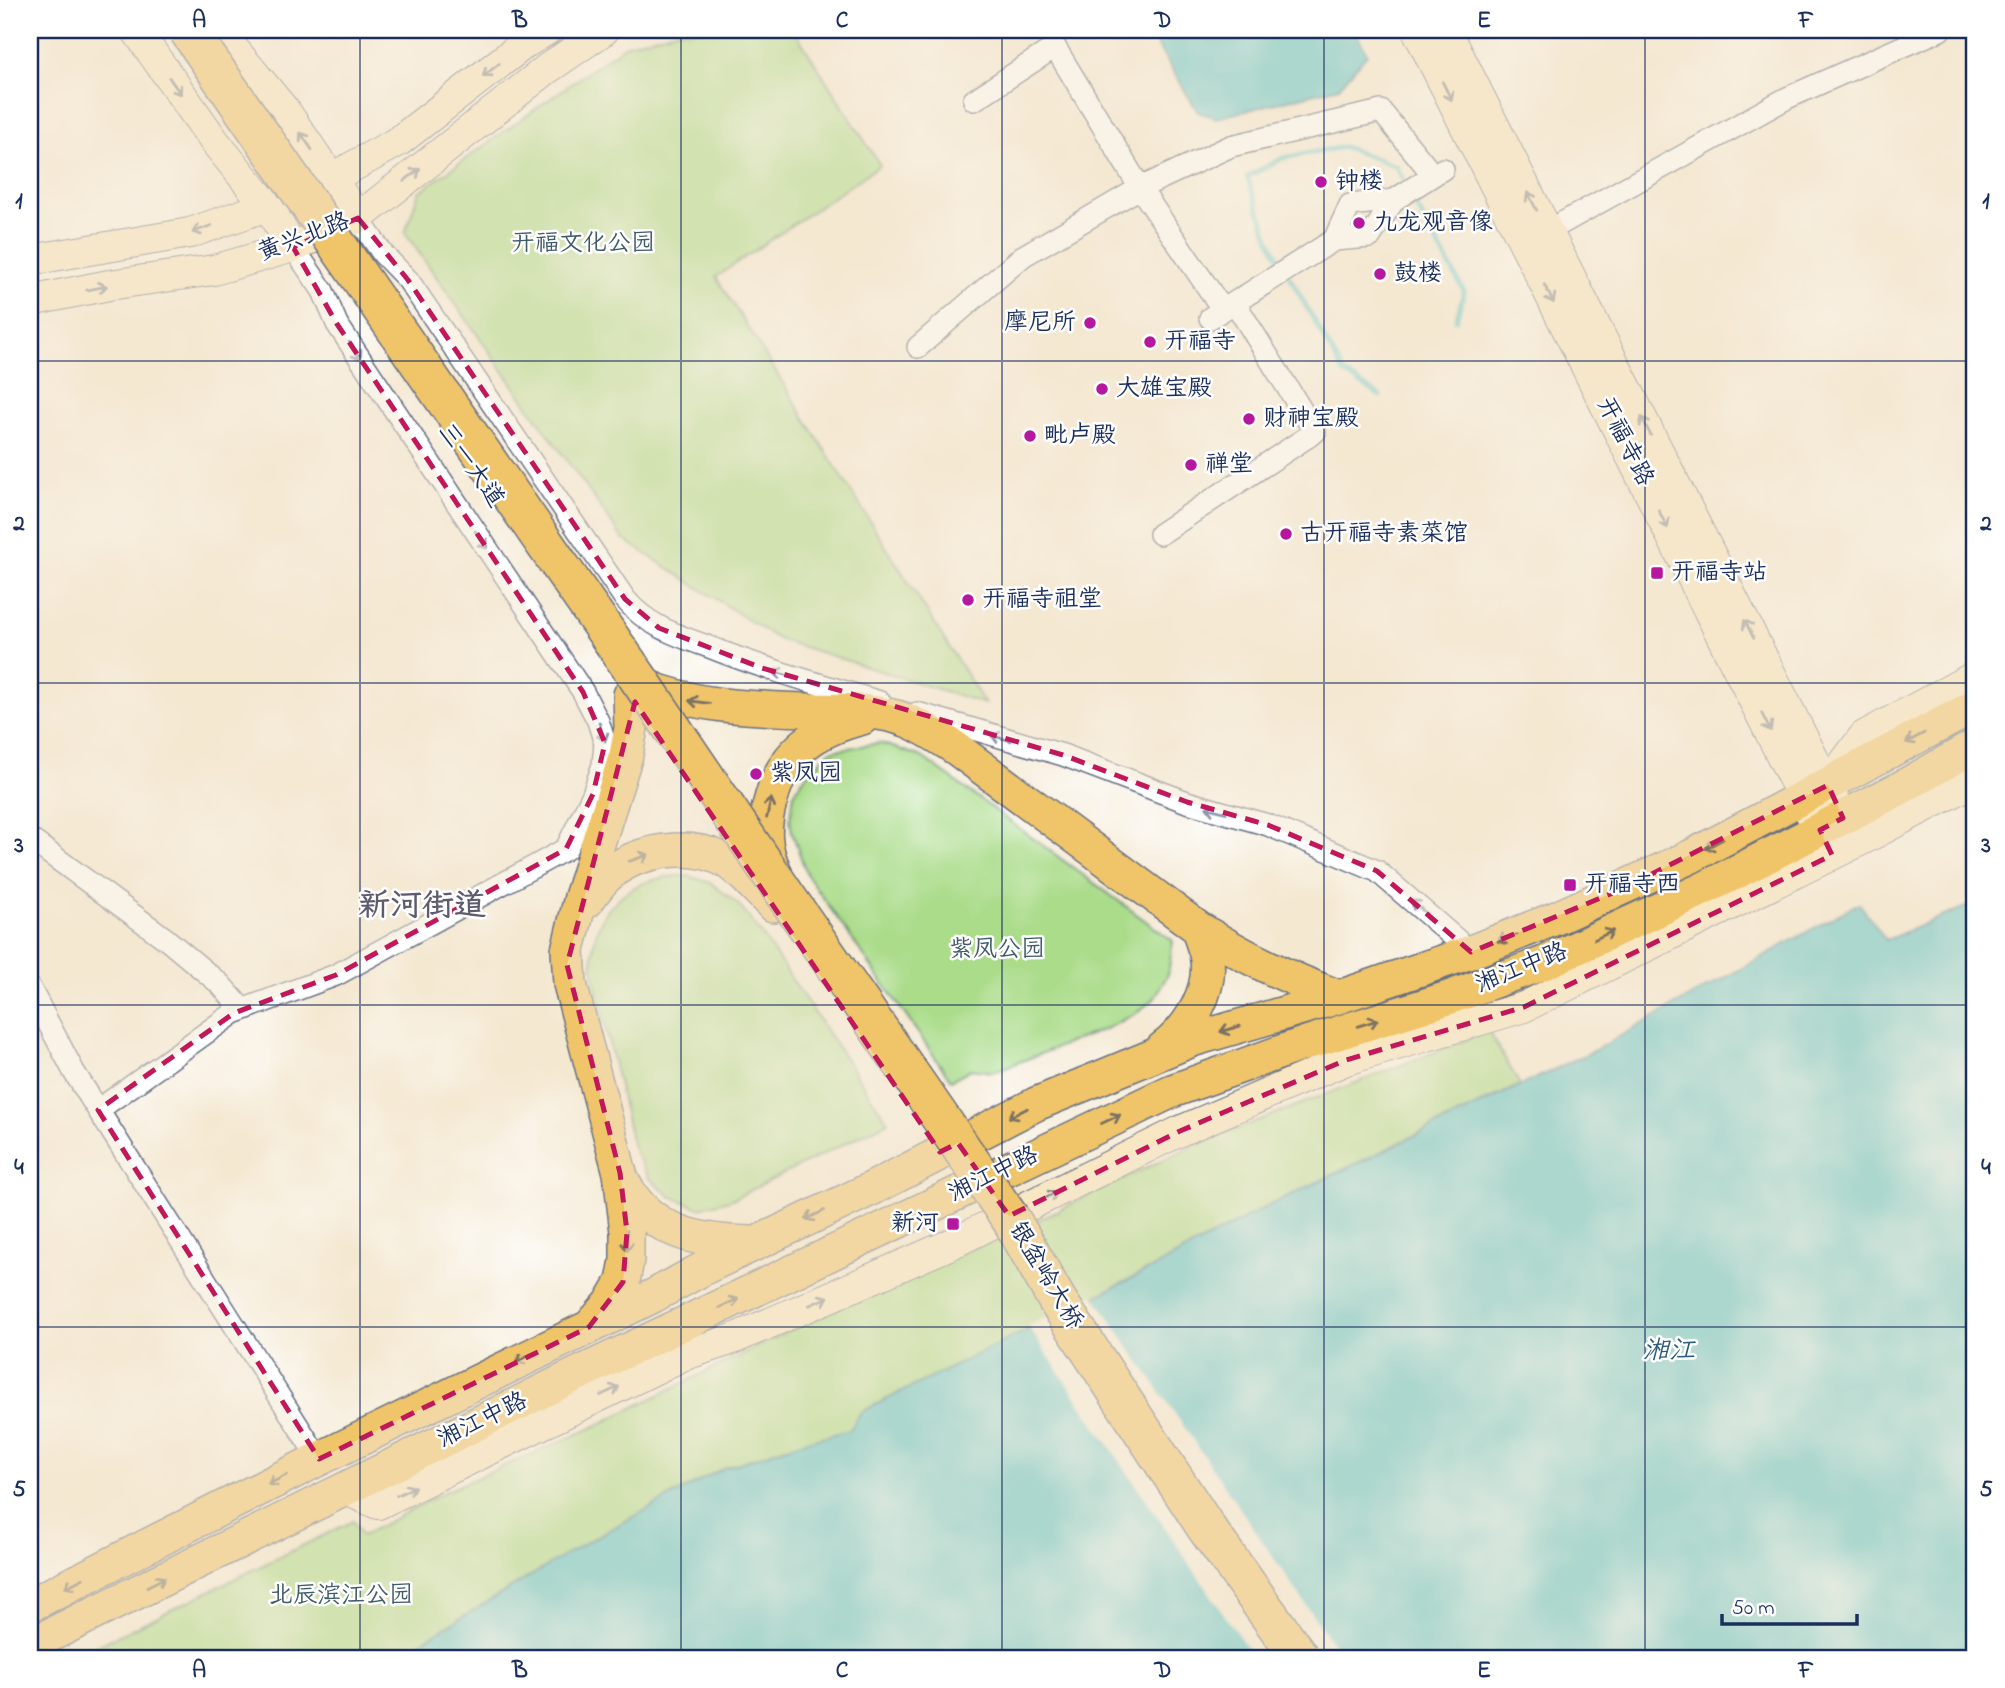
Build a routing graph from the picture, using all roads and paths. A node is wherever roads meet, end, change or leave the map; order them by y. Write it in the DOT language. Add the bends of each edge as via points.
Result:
graph roads {
  1 [pos="136,30"];
  2 [pos="164,30"];
  3 [pos="188,30"];
  4 [pos="218,30"];
  5 [pos="547,30"];
  6 [pos="604,30"];
  7 [pos="1417,30"];
  8 [pos="1446,30"];
  9 [pos="1940,30"];
  10 [pos="974,100"];
  11 [pos="332,178"];
  12 [pos="1140,188"];
  13 [pos="1394,200"];
  14 [pos="267,206"];
  15 [pos="358,218"];
  16 [pos="1536,238"];
  17 [pos="1334,240"];
  18 [pos="293,247"];
  19 [pos="30,260"];
  20 [pos="30,301"];
  21 [pos="1223,311"];
  22 [pos="918,346"];
  23 [pos="1160,534"];
  24 [pos="1975,676"];
  25 [pos="637,690"];
  26 [pos="1975,706"];
  27 [pos="888,715"];
  28 [pos="1975,746"];
  29 [pos="1975,780"];
  30 [pos="1816,791"];
  31 [pos="1838,837"];
  32 [pos="30,839"];
  33 [pos="780,900"];
  34 [pos="575,921"];
  35 [pos="1198,928"];
  36 [pos="1471,952"];
  37 [pos="30,988"];
  38 [pos="1339,997"];
  39 [pos="243,1010"];
  40 [pos="1151,1056"];
  41 [pos="98,1111"];
  42 [pos="620,1173"];
  43 [pos="755,1243"];
  44 [pos="589,1327"];
  45 [pos="733,1339"];
  46 [pos="645,1343"];
  47 [pos="319,1458"];
  48 [pos="344,1489"];
  49 [pos="30,1605"];
  50 [pos="30,1646"];
  51 [pos="1274,1658"];
  52 [pos="1300,1658"];
  1 -- 14 [label="street, one-way" via="215,142"];
  2 -- 25 [label="highway, 三一大道"];
  3 -- 25 [label="highway, 三一大道, bridge"];
  11 -- 4 [label="street, one-way" via="286,112"];
  5 -- 11 [label="street, 黄兴北路, one-way" via="399,141"];
  15 -- 6 [label="street, 黄兴北路, one-way" via="547,69"];
  7 -- 16 [label="street, 开福寺路, one-way"];
  16 -- 8 [label="street, 开福寺路, one-way"];
  9 -- 16 [label="street" via="1787,99"];
  10 -- 12 [label="street" via="1055,47"];
  11 -- 14 [label="street, 黄兴北路"];
  11 -- 15 [label="street"];
  12 -- 13 [label="street" via="1231,146 1381,111 1434,175"];
  12 -- 21 [label="street"];
  12 -- 22 [label="street" via="1023,256"];
  13 -- 17 [label="street" via="1370,237"];
  13 -- 17 [label="street" via="1350,205"];
  14 -- 18 [label="street"];
  14 -- 19 [label="street, 黄兴北路, one-way" via="190,233"];
  15 -- 18 [label="street, 黄兴北路"];
  36 -- 15 [label="street, one-way" via="1377,871 1268,825 1187,802 1062,755 762,668 659,628 637,614 408,280"];
  16 -- 30 [label="street, 开福寺路"];
  17 -- 21 [label="street"];
  20 -- 18 [label="street, 黄兴北路, one-way" via="214,270"];
  18 -- 39 [label="street, one-way" via="323,291 337,324 583,692 606,743 593,794 566,849 336,975"];
  21 -- 23 [label="street" via="1315,432"];
  24 -- 30 [label="street, 湘江中路" via="1864,736"];
  27 -- 25 [label="main road, one-way" via="712,704"];
  25 -- 33 [label="highway, 三一大道"];
  25 -- 34 [label="main road" via="626,755"];
  26 -- 30 [label="main road, 湘江中路, one-way"];
  33 -- 27 [label="main road, one-way, bridge" via="764,836 766,813 784,765 822,732 866,717"];
  27 -- 35 [label="main road" via="926,729 957,749"];
  28 -- 31 [label="main road, 湘江中路"];
  29 -- 31 [label="street"];
  30 -- 31 [label="street, 开福寺路"];
  30 -- 36 [label="main road, 湘江中路, one-way" via="1622,889"];
  45 -- 31 [label="street, one-way" via="951,1244 1180,1131 1346,1060 1524,1007"];
  46 -- 31 [label="main road, 湘江中路, one-way" via="1172,1091 1544,962 1703,889"];
  32 -- 39 [label="street" via="166,939 220,984"];
  34 -- 33 [label="main road, one-way" via="613,871 641,857 674,851 719,857"];
  33 -- 51 [label="highway, 银盆岭大桥" via="1040,1310"];
  33 -- 52 [label="highway, 银盆岭大桥, bridge" via="1012,1221 1057,1300 1207,1529"];
  34 -- 42 [label="main road" via="568,950 569,984"];
  35 -- 38 [label="main road" via="1277,973"];
  35 -- 40 [label="main road" via="1207,971 1200,1002 1176,1039"];
  36 -- 38 [label="main road, 湘江中路"];
  37 -- 41 [label="street"];
  38 -- 40 [label="main road, 湘江中路, one-way"];
  39 -- 41 [label="street"];
  40 -- 43 [label="main road, 湘江中路, one-way" via="1036,1104"];
  41 -- 47 [label="street"];
  42 -- 43 [label="main road" via="640,1207 677,1233 723,1243"];
  42 -- 44 [label="main road, one-way" via="627,1232 625,1271 610,1304"];
  43 -- 44 [label="main road, 湘江中路"];
  44 -- 47 [label="main road, 湘江中路, one-way"];
  45 -- 46 [label="street"];
  48 -- 45 [label="street, one-way" via="378,1504 682,1356"];
  46 -- 48 [label="main road, 湘江中路"];
  47 -- 49 [label="main road, 湘江中路, one-way"];
  50 -- 48 [label="main road, 湘江中路, one-way"];
}
